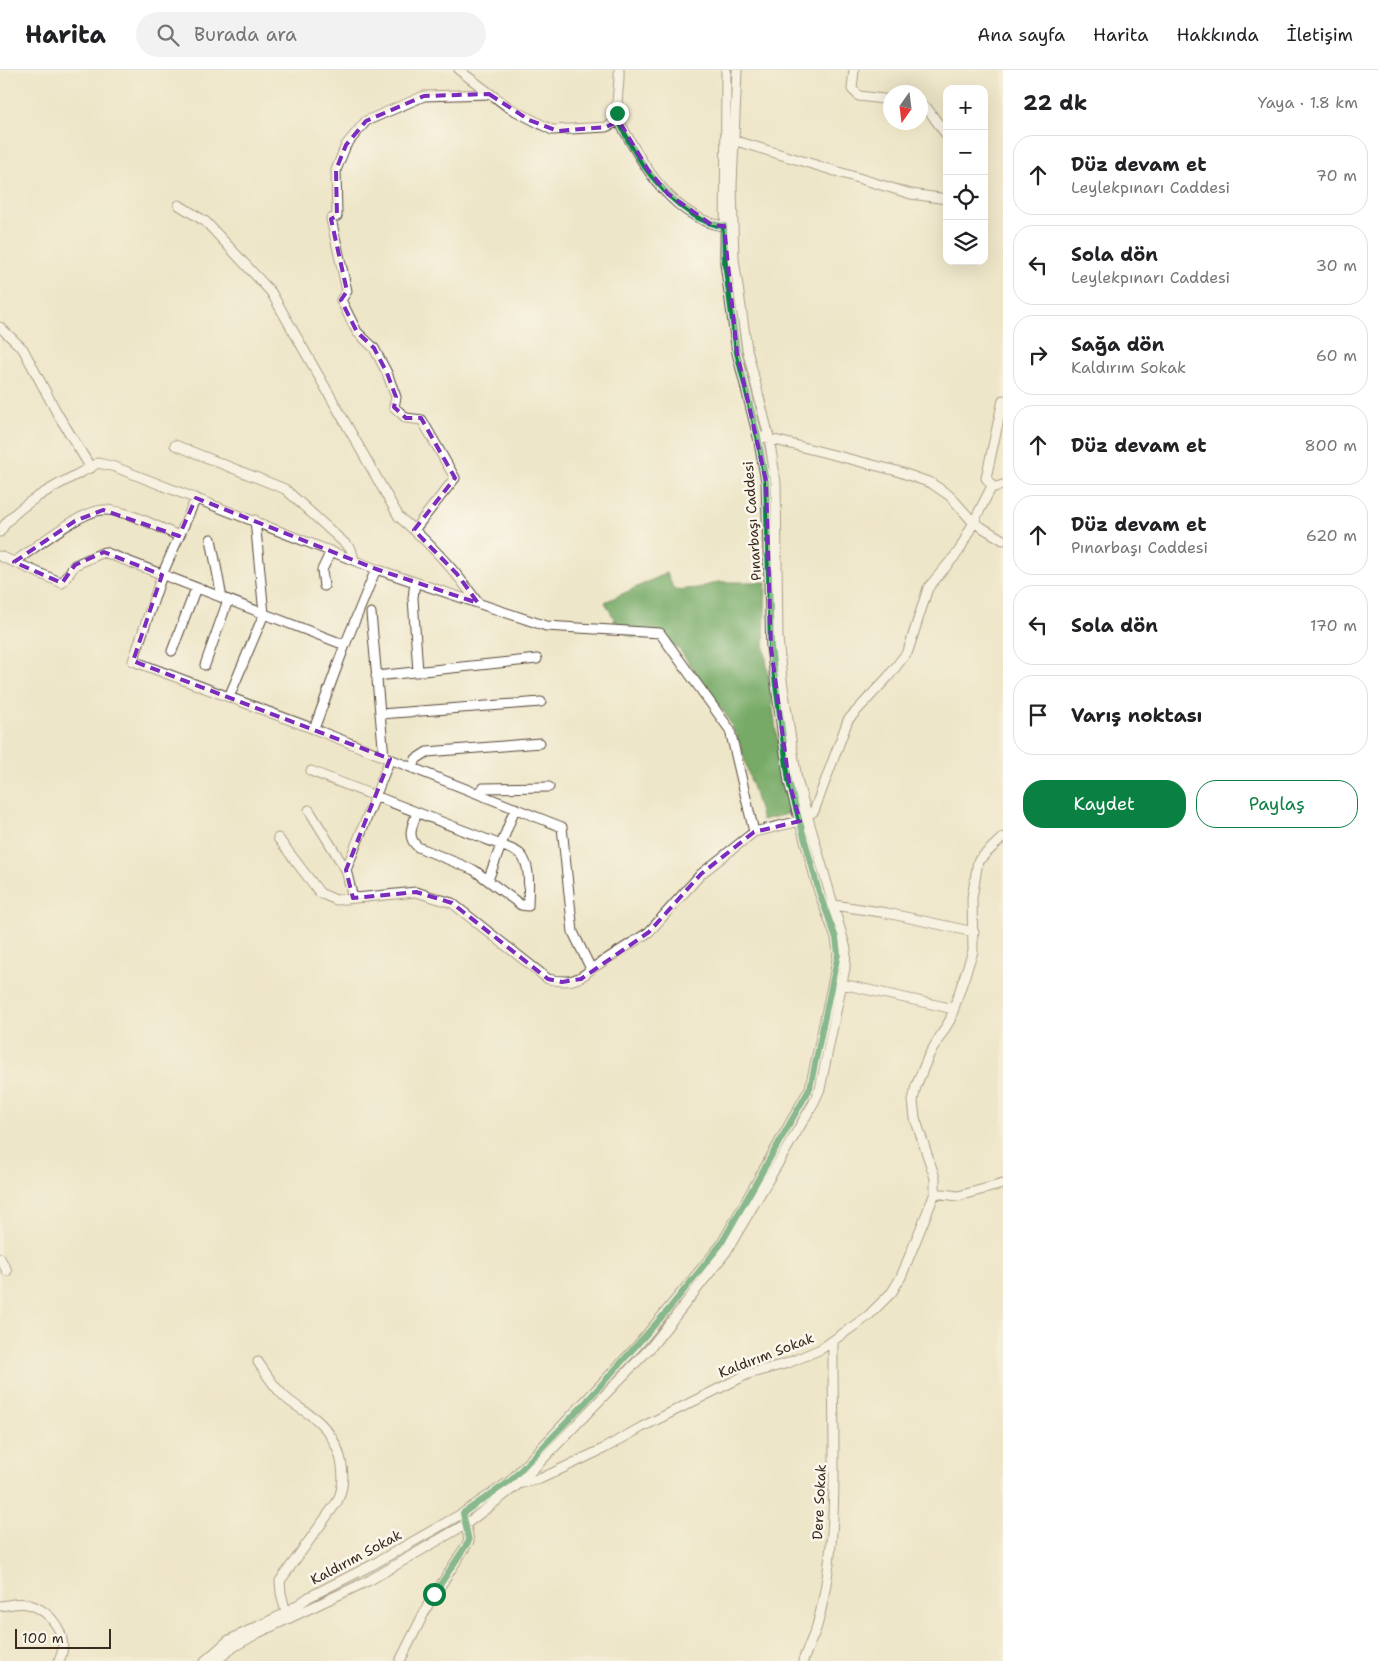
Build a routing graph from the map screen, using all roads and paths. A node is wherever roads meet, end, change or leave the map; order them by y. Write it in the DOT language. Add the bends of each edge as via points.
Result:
graph roads {
  1 [pos="459,70"];
  2 [pos="619,70"];
  3 [pos="726,70"];
  4 [pos="737,70"];
  5 [pos="854,70"];
  6 [pos="489,94"];
  7 [pos="883,99"];
  8 [pos="928,109"];
  9 [pos="619,121"];
  10 [pos="943,130"];
  11 [pos="733,140"];
  12 [pos="943,199"];
  13 [pos="179,205"];
  14 [pos="728,227"];
  15 [pos="0,327"];
  16 [pos="1003,400"];
  17 [pos="768,436"];
  18 [pos="758,437"];
  19 [pos="175,445"];
  20 [pos="91,468"];
  21 [pos="1003,485"];
  22 [pos="992,486"];
  23 [pos="196,498"];
  24 [pos="254,520"];
  25 [pos="973,522"];
  26 [pos="414,530"];
  27 [pos="0,532"];
  28 [pos="179,536"];
  29 [pos="211,539"];
  30 [pos="1003,540"];
  31 [pos="331,550"];
  32 [pos="0,556"];
  33 [pos="354,560"];
  34 [pos="14,562"];
  35 [pos="376,569"];
  36 [pos="162,575"];
  37 [pos="415,582"];
  38 [pos="324,586"];
  39 [pos="196,588"];
  40 [pos="225,599"];
  41 [pos="478,603"];
  42 [pos="371,613"];
  43 [pos="264,614"];
  44 [pos="346,645"];
  45 [pos="172,651"];
  46 [pos="537,659"];
  47 [pos="205,665"];
  48 [pos="418,672"];
  49 [pos="376,676"];
  50 [pos="229,697"];
  51 [pos="541,702"];
  52 [pos="380,714"];
  53 [pos="314,729"];
  54 [pos="540,743"];
  55 [pos="387,758"];
  56 [pos="413,768"];
  57 [pos="311,771"];
  58 [pos="550,787"];
  59 [pos="477,793"];
  60 [pos="375,797"];
  61 [pos="515,808"];
  62 [pos="309,810"];
  63 [pos="417,813"];
  64 [pos="803,820"];
  65 [pos="754,832"];
  66 [pos="1003,837"];
  67 [pos="278,838"];
  68 [pos="501,845"];
  69 [pos="346,870"];
  70 [pos="488,880"];
  71 [pos="353,898"];
  72 [pos="830,906"];
  73 [pos="974,932"];
  74 [pos="592,969"];
  75 [pos="842,984"];
  76 [pos="954,1009"];
  77 [pos="1003,1184"];
  78 [pos="934,1193"];
  79 [pos="0,1258"];
  80 [pos="7,1271"];
  81 [pos="833,1341"];
  82 [pos="258,1362"];
  83 [pos="510,1481"];
  84 [pos="520,1483"];
  85 [pos="463,1513"];
  86 [pos="466,1524"];
  87 [pos="0,1606"];
  88 [pos="286,1616"];
  89 [pos="59,1661"];
  90 [pos="205,1661"];
  91 [pos="216,1661"];
  92 [pos="400,1661"];
  93 [pos="802,1661"];
  1 -- 6 [label="street"];
  2 -- 9 [label="street" via="620,88 616,105"];
  3 -- 14 [label="street, Pınarbaşı Caddesi"];
  4 -- 11 [label="street"];
  5 -- 7 [label="street" via="852,89 860,96"];
  6 -- 9 [label="street" via="520,115 552,130 606,127"];
  6 -- 26 [label="street" via="424,96 366,121 346,145 336,170 337,216 331,219 347,291 341,300 357,332 374,348 387,373 396,397 394,407 406,418 422,420 455,478"];
  8 -- 10 [label="street"];
  9 -- 14 [label="street" via="648,170 668,194 712,225"];
  11 -- 12 [label="street" via="910,194"];
  11 -- 14 [label="street"];
  13 -- 26 [label="street" via="206,222 272,292 399,518"];
  14 -- 17 [label="street" via="747,349"];
  14 -- 18 [label="street, Pınarbaşı Caddesi" via="725,263 737,353"];
  15 -- 20 [label="street" via="23,349"];
  16 -- 22 [label="street" via="986,478"];
  17 -- 18 [label="street"];
  17 -- 25 [label="street" via="917,477 950,496"];
  17 -- 64 [label="street" via="776,490 778,638"];
  18 -- 64 [label="street, Pınarbaşı Caddesi" via="766,482 771,648 789,782"];
  19 -- 33 [label="street" via="285,489 351,550"];
  20 -- 23 [label="street" via="98,463 115,467"];
  20 -- 27 [label="street" via="26,505"];
  21 -- 22 [label="street"];
  22 -- 25 [label="street"];
  23 -- 24 [label="street"];
  23 -- 28 [label="street"];
  24 -- 31 [label="street"];
  24 -- 43 [label="street"];
  25 -- 30 [label="street"];
  25 -- 64 [label="street" via="959,551 928,588 908,651 848,720 814,811"];
  26 -- 41 [label="street" via="457,574"];
  28 -- 34 [label="street" via="134,517 103,510 75,521"];
  28 -- 36 [label="street"];
  29 -- 40 [label="street"];
  31 -- 33 [label="street"];
  31 -- 38 [label="street" via="322,570"];
  32 -- 34 [label="street"];
  33 -- 35 [label="street"];
  34 -- 36 [label="street" via="62,583 75,564 104,552"];
  35 -- 37 [label="street"];
  35 -- 44 [label="street"];
  36 -- 39 [label="street"];
  36 -- 50 [label="street" via="133,661"];
  37 -- 41 [label="street"];
  37 -- 48 [label="street" via="413,598"];
  39 -- 40 [label="street"];
  39 -- 45 [label="street"];
  40 -- 43 [label="street"];
  40 -- 47 [label="street"];
  41 -- 65 [label="street" via="546,626 660,633 730,730"];
  42 -- 49 [label="street"];
  43 -- 44 [label="street"];
  43 -- 50 [label="street"];
  44 -- 53 [label="street"];
  46 -- 48 [label="street"];
  48 -- 49 [label="street"];
  49 -- 52 [label="street"];
  50 -- 53 [label="street"];
  51 -- 52 [label="street"];
  52 -- 55 [label="street"];
  53 -- 55 [label="street"];
  54 -- 56 [label="street" via="427,752 416,759"];
  55 -- 56 [label="street"];
  55 -- 60 [label="street"];
  56 -- 59 [label="street"];
  57 -- 60 [label="street"];
  58 -- 59 [label="street" via="483,788"];
  59 -- 61 [label="street"];
  60 -- 63 [label="street"];
  60 -- 69 [label="street"];
  61 -- 68 [label="street"];
  61 -- 74 [label="street" via="562,827 573,932"];
  62 -- 69 [label="street"];
  63 -- 68 [label="street"];
  63 -- 70 [label="street" via="410,833 412,842 474,870"];
  64 -- 65 [label="street"];
  64 -- 72 [label="street"];
  65 -- 74 [label="street" via="701,874 649,932"];
  66 -- 73 [label="street, Kaldırım Sokak" via="978,861 972,898"];
  67 -- 71 [label="street" via="320,893 336,900"];
  68 -- 70 [label="street"];
  68 -- 70 [label="street" via="524,859 528,874 528,906 521,905"];
  69 -- 71 [label="street"];
  71 -- 74 [label="street" via="416,892 434,896 452,903 548,979 562,982 581,979"];
  72 -- 73 [label="street" via="887,913"];
  72 -- 75 [label="street" via="846,949"];
  72 -- 83 [label="street" via="838,954 810,1088 721,1244 638,1345"];
  73 -- 76 [label="street, Kaldırım Sokak" via="973,951"];
  75 -- 76 [label="street"];
  75 -- 84 [label="street" via="820,1090 726,1252 651,1347"];
  76 -- 78 [label="street, Kaldırım Sokak" via="925,1063 914,1094 915,1118 935,1178"];
  77 -- 78 [label="street" via="958,1196"];
  78 -- 81 [label="street, Kaldırım Sokak" via="898,1284 868,1316"];
  79 -- 80 [label="street"];
  81 -- 84 [label="street, Kaldırım Sokak" via="804,1357 733,1381 603,1449 540,1479"];
  81 -- 93 [label="street, Dere Sokak" via="834,1516 817,1624"];
  82 -- 88 [label="street" via="281,1394 329,1434 343,1470 342,1491 337,1502 280,1580"];
  83 -- 84 [label="street, Kaldırım Sokak"];
  83 -- 85 [label="street, Kaldırım Sokak"];
  84 -- 86 [label="street, Kaldırım Sokak"];
  85 -- 86 [label="street"];
  85 -- 88 [label="street, Kaldırım Sokak" via="372,1566 309,1597"];
  86 -- 88 [label="street, Kaldırım Sokak" via="370,1580"];
  86 -- 92 [label="street" via="469,1541 428,1605"];
  87 -- 89 [label="street" via="29,1604 52,1619 60,1631 63,1645"];
  88 -- 90 [label="street, Kaldırım Sokak" via="229,1640"];
  88 -- 91 [label="street, Kaldırım Sokak"];
}
